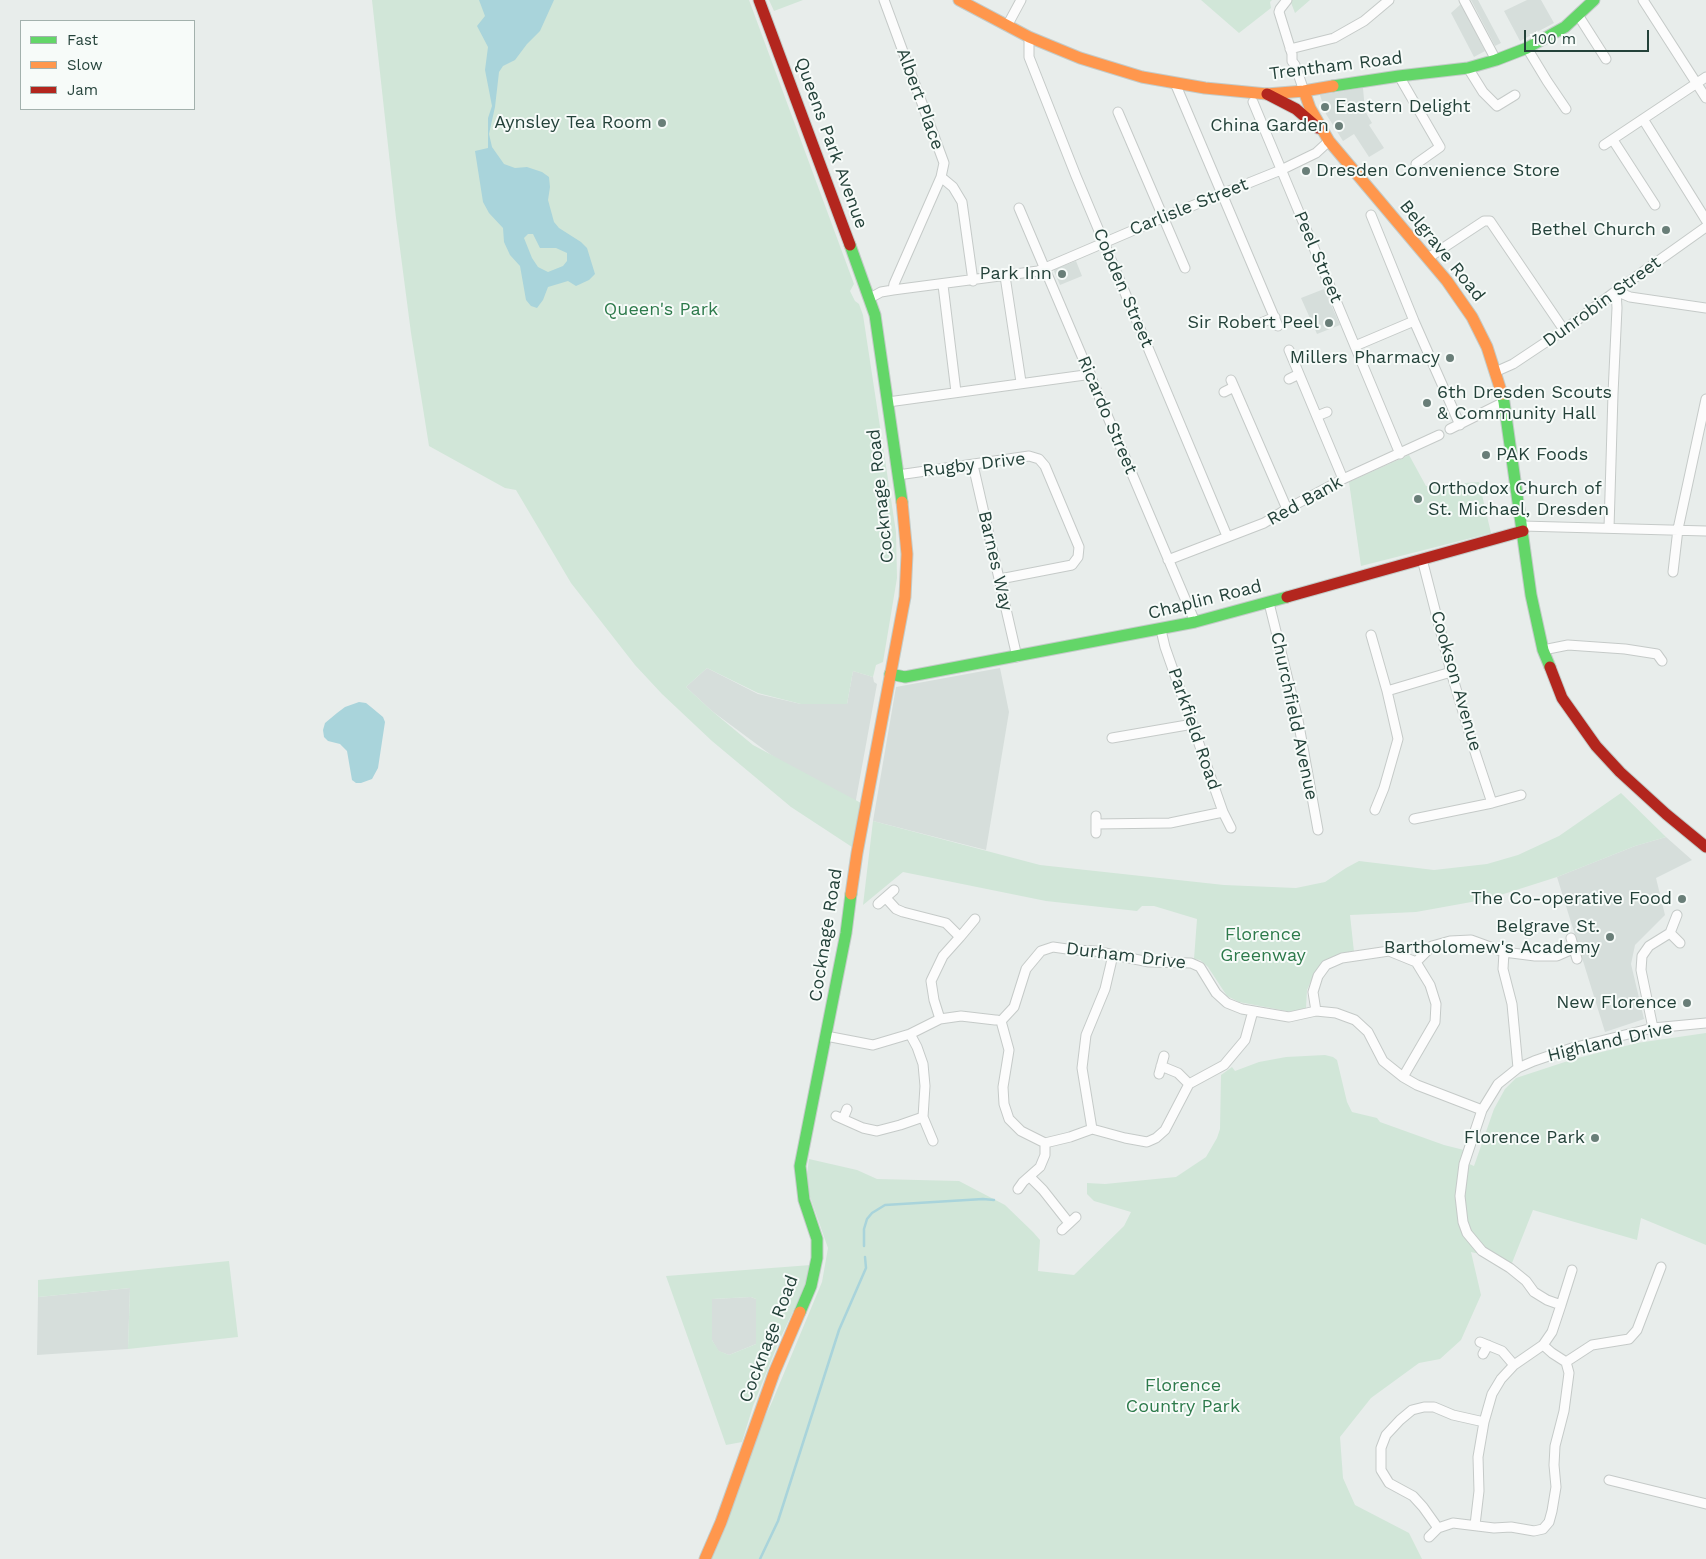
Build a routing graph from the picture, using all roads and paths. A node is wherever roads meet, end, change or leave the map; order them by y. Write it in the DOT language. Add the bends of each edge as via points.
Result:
graph roads {
  1 [pos="759,0"];
  2 [pos="884,0"];
  3 [pos="960,0"];
  4 [pos="1020,0"];
  5 [pos="1287,0"];
  6 [pos="1389,0"];
  7 [pos="1464,0"];
  8 [pos="1594,0"];
  9 [pos="1643,0"];
  10 [pos="1578,15"];
  11 [pos="1007,26"];
  12 [pos="1029,37"];
  13 [pos="1527,48"];
  14 [pos="1291,54"];
  15 [pos="1606,59"];
  16 [pos="1496,60"];
  17 [pos="1468,68"];
  18 [pos="1399,76"];
  19 [pos="1706,77"];
  20 [pos="1175,83"];
  21 [pos="1696,83"];
  22 [pos="1304,91"];
  23 [pos="1267,94"];
  24 [pos="1515,95"];
  25 [pos="1706,98"];
  26 [pos="1258,107"];
  27 [pos="1566,109"];
  28 [pos="1118,112"];
  29 [pos="1644,119"];
  30 [pos="1327,138"];
  31 [pos="1613,140"];
  32 [pos="1604,146"];
  33 [pos="1416,164"];
  34 [pos="1282,170"];
  35 [pos="941,178"];
  36 [pos="1221,194"];
  37 [pos="1656,205"];
  38 [pos="1019,208"];
  39 [pos="1370,215"];
  40 [pos="1162,218"];
  41 [pos="1706,220"];
  42 [pos="1706,227"];
  43 [pos="1105,243"];
  44 [pos="1428,258"];
  45 [pos="1185,268"];
  46 [pos="1045,269"];
  47 [pos="1006,276"];
  48 [pos="973,281"];
  49 [pos="943,285"];
  50 [pos="893,290"];
  51 [pos="1616,291"];
  52 [pos="870,298"];
  53 [pos="1706,308"];
  54 [pos="1414,321"];
  55 [pos="1261,323"];
  56 [pos="1564,330"];
  57 [pos="1355,346"];
  58 [pos="1289,350"];
  59 [pos="1495,372"];
  60 [pos="1090,373"];
  61 [pos="1299,374"];
  62 [pos="1289,379"];
  63 [pos="1021,382"];
  64 [pos="956,392"];
  65 [pos="1224,392"];
  66 [pos="1706,399"];
  67 [pos="888,402"];
  68 [pos="1504,402"];
  69 [pos="1327,412"];
  70 [pos="1317,416"];
  71 [pos="1460,425"];
  72 [pos="1450,429"];
  73 [pos="1439,435"];
  74 [pos="1400,454"];
  75 [pos="973,465"];
  76 [pos="898,475"];
  77 [pos="1343,479"];
  78 [pos="1287,509"];
  79 [pos="1523,528"];
  80 [pos="1609,528"];
  81 [pos="1678,529"];
  82 [pos="1706,531"];
  83 [pos="1227,536"];
  84 [pos="1422,559"];
  85 [pos="1168,560"];
  86 [pos="1673,572"];
  87 [pos="1000,579"];
  88 [pos="1270,602"];
  89 [pos="1195,622"];
  90 [pos="1161,630"];
  91 [pos="1371,635"];
  92 [pos="1543,650"];
  93 [pos="1017,657"];
  94 [pos="1662,661"];
  95 [pos="1451,672"];
  96 [pos="890,674"];
  97 [pos="1387,691"];
  98 [pos="1193,724"];
  99 [pos="1112,738"];
  100 [pos="1517,800"];
  101 [pos="1492,803"];
  102 [pos="1376,810"];
  103 [pos="1223,812"];
  104 [pos="1414,819"];
  105 [pos="1096,824"];
  106 [pos="1231,828"];
  107 [pos="1318,830"];
  108 [pos="1706,847"];
  109 [pos="894,890"];
  110 [pos="886,898"];
  111 [pos="878,904"];
  112 [pos="1676,915"];
  113 [pos="975,919"];
  114 [pos="1670,933"];
  115 [pos="960,937"];
  116 [pos="1572,938"];
  117 [pos="1680,943"];
  118 [pos="1573,949"];
  119 [pos="1504,952"];
  120 [pos="1113,955"];
  121 [pos="1577,959"];
  122 [pos="1416,962"];
  123 [pos="1253,1011"];
  124 [pos="1316,1011"];
  125 [pos="940,1019"];
  126 [pos="998,1020"];
  127 [pos="1706,1023"];
  128 [pos="1653,1028"];
  129 [pos="910,1034"];
  130 [pos="826,1036"];
  131 [pos="1164,1056"];
  132 [pos="1518,1068"];
  133 [pos="1402,1077"];
  134 [pos="1189,1084"];
  135 [pos="847,1109"];
  136 [pos="1482,1110"];
  137 [pos="923,1117"];
  138 [pos="1092,1129"];
  139 [pos="933,1141"];
  140 [pos="1045,1142"];
  141 [pos="1030,1177"];
  142 [pos="1018,1189"];
  143 [pos="1062,1230"];
  144 [pos="1572,1270"];
  145 [pos="1648,1272"];
  146 [pos="1561,1305"];
  147 [pos="1543,1345"];
  148 [pos="1483,1354"];
  149 [pos="1566,1362"];
  150 [pos="1514,1365"];
  151 [pos="1484,1422"];
  152 [pos="1609,1480"];
  153 [pos="1706,1504"];
  154 [pos="1475,1525"];
  155 [pos="1438,1528"];
  156 [pos="1430,1537"];
  157 [pos="704,1559"];
  1 -- 52 [label="street, Queens Park Avenue"];
  2 -- 35 [label="street, Albert Place" via="944,163"];
  3 -- 11 [label="street, Trentham Road"];
  4 -- 11 [label="street"];
  5 -- 14 [label="street" via="1279,12"];
  6 -- 14 [label="street" via="1364,21 1334,38"];
  7 -- 16 [label="street"];
  8 -- 10 [label="street, Trentham Road"];
  9 -- 21 [label="street"];
  10 -- 13 [label="street, Trentham Road"];
  10 -- 15 [label="street"];
  11 -- 12 [label="street, Trentham Road"];
  12 -- 20 [label="street, Trentham Road" via="1080,58 1142,77"];
  12 -- 43 [label="street, Cobden Street" via="1030,57"];
  13 -- 16 [label="street, Trentham Road"];
  13 -- 27 [label="street"];
  14 -- 22 [label="street"];
  16 -- 17 [label="street, Trentham Road"];
  17 -- 18 [label="street, Trentham Road"];
  17 -- 24 [label="street" via="1483,92 1497,106"];
  18 -- 22 [label="street, Trentham Road"];
  18 -- 33 [label="street" via="1440,147"];
  19 -- 21 [label="street"];
  20 -- 23 [label="street, Trentham Road"];
  20 -- 36 [label="street"];
  21 -- 25 [label="street"];
  21 -- 29 [label="street"];
  22 -- 23 [label="street, Trentham Road"];
  22 -- 30 [label="street, Belgrave Road"];
  23 -- 30 [label="street, Belgrave Road" via="1296,108"];
  26 -- 34 [label="street, Peel Street"];
  28 -- 40 [label="street"];
  29 -- 31 [label="street"];
  29 -- 41 [label="street"];
  30 -- 34 [label="street, Carlisle Street" via="1316,153"];
  30 -- 44 [label="street, Belgrave Road"];
  31 -- 32 [label="street"];
  31 -- 37 [label="street"];
  34 -- 36 [label="street, Carlisle Street"];
  34 -- 57 [label="street, Peel Street"];
  35 -- 48 [label="street" via="953,187 962,202"];
  35 -- 50 [label="street"];
  36 -- 40 [label="street, Carlisle Street"];
  36 -- 55 [label="street" via="1277,322"];
  38 -- 46 [label="street, Ricardo Street"];
  39 -- 54 [label="street"];
  40 -- 43 [label="street, Carlisle Street"];
  40 -- 45 [label="street" via="1176,260"];
  42 -- 51 [label="street, Dunrobin Street"];
  43 -- 46 [label="street, Carlisle Street"];
  43 -- 83 [label="street, Cobden Street"];
  44 -- 56 [label="street" via="1484,221 1490,221"];
  44 -- 59 [label="street, Belgrave Road" via="1472,317"];
  46 -- 47 [label="street, Carlisle Street"];
  46 -- 60 [label="street, Ricardo Street"];
  47 -- 48 [label="street, Carlisle Street"];
  47 -- 63 [label="street"];
  48 -- 49 [label="street, Carlisle Street"];
  49 -- 50 [label="street, Carlisle Street"];
  49 -- 64 [label="street"];
  50 -- 52 [label="street, Carlisle Street"];
  51 -- 53 [label="street" via="1630,297"];
  51 -- 56 [label="street, Dunrobin Street"];
  51 -- 80 [label="street"];
  52 -- 67 [label="street, Cocknage Road"];
  54 -- 57 [label="street"];
  54 -- 71 [label="street"];
  56 -- 59 [label="street, Dunrobin Street" via="1513,364"];
  57 -- 74 [label="street, Peel Street" via="1376,406"];
  58 -- 61 [label="street"];
  59 -- 68 [label="street, Belgrave Road"];
  60 -- 63 [label="street"];
  60 -- 85 [label="street, Ricardo Street"];
  61 -- 62 [label="street"];
  61 -- 70 [label="street"];
  63 -- 64 [label="street"];
  64 -- 67 [label="street"];
  65 -- 78 [label="street" via="1233,384"];
  66 -- 81 [label="street"];
  67 -- 76 [label="street, Cocknage Road"];
  68 -- 71 [label="street"];
  68 -- 79 [label="street, Belgrave Road"];
  69 -- 70 [label="street"];
  70 -- 77 [label="street"];
  71 -- 72 [label="street"];
  73 -- 74 [label="street, Red Bank"];
  74 -- 77 [label="street, Red Bank"];
  75 -- 76 [label="street, Rugby Drive"];
  75 -- 87 [label="street, Barnes Way"];
  75 -- 87 [label="street, Rugby Drive" via="1029,456 1039,459 1045,466 1079,547 1078,557 1072,565"];
  76 -- 96 [label="street, Cocknage Road" via="907,554 905,597"];
  77 -- 78 [label="street, Red Bank"];
  78 -- 83 [label="street, Red Bank" via="1264,523"];
  79 -- 80 [label="street, Chaplin Road"];
  79 -- 84 [label="street, Chaplin Road"];
  79 -- 92 [label="street, Belgrave Road"];
  80 -- 81 [label="street, Chaplin Road"];
  81 -- 82 [label="street, Chaplin Road"];
  81 -- 86 [label="street"];
  83 -- 85 [label="street, Red Bank"];
  84 -- 88 [label="street, Chaplin Road"];
  84 -- 95 [label="street, Cookson Avenue"];
  85 -- 89 [label="street, Ricardo Street"];
  87 -- 93 [label="street, Barnes Way"];
  88 -- 89 [label="street, Chaplin Road"];
  88 -- 107 [label="street, Churchfield Avenue" via="1298,720"];
  89 -- 90 [label="street, Chaplin Road"];
  90 -- 93 [label="street, Chaplin Road"];
  90 -- 98 [label="street, Parkfield Road"];
  91 -- 97 [label="street"];
  92 -- 94 [label="street" via="1568,645 1616,648 1657,654"];
  92 -- 108 [label="street, Belgrave Road" via="1562,698 1596,746 1620,772"];
  93 -- 96 [label="street, Chaplin Road" via="905,677"];
  95 -- 97 [label="street"];
  95 -- 101 [label="street, Cookson Avenue"];
  96 -- 130 [label="street, Cocknage Road"];
  97 -- 102 [label="street" via="1398,739"];
  98 -- 99 [label="street"];
  98 -- 103 [label="street, Parkfield Road"];
  100 -- 101 [label="street"];
  101 -- 104 [label="street"];
  103 -- 105 [label="street" via="1170,823"];
  103 -- 106 [label="street, Parkfield Road"];
  109 -- 110 [label="street"];
  110 -- 111 [label="street"];
  110 -- 115 [label="street" via="902,912 946,924"];
  112 -- 114 [label="street"];
  113 -- 115 [label="street"];
  114 -- 117 [label="street"];
  114 -- 128 [label="street" via="1649,946 1642,956 1641,970"];
  115 -- 125 [label="street" via="943,956 932,981"];
  116 -- 118 [label="street"];
  118 -- 119 [label="street" via="1556,956"];
  118 -- 121 [label="street"];
  119 -- 122 [label="street" via="1471,940 1450,941 1432,946"];
  119 -- 132 [label="street" via="1503,969 1512,1004"];
  120 -- 123 [label="street, Durham Drive" via="1149,962 1190,963 1200,967 1216,993 1227,1003"];
  120 -- 126 [label="street, Durham Drive" via="1053,946 1041,951 1026,969 1014,1007"];
  120 -- 138 [label="street" via="1105,989 1086,1035 1082,1068"];
  122 -- 124 [label="street" via="1389,951 1342,958 1326,964 1313,992"];
  122 -- 133 [label="street" via="1430,985 1436,1004 1435,1022"];
  123 -- 124 [label="street, Durham Drive" via="1289,1016"];
  123 -- 134 [label="street" via="1245,1040 1224,1065"];
  124 -- 133 [label="street, Durham Drive" via="1336,1013 1355,1020 1368,1032 1383,1060"];
  125 -- 126 [label="street" via="961,1016"];
  125 -- 129 [label="street"];
  126 -- 140 [label="street" via="1009,1050 1003,1087 1009,1118 1021,1131"];
  127 -- 128 [label="street, Highland Drive"];
  128 -- 132 [label="street, Highland Drive" via="1572,1048"];
  129 -- 130 [label="street" via="872,1045"];
  129 -- 137 [label="street" via="923,1064"];
  130 -- 157 [label="street, Cocknage Road" via="800,1166 804,1200 817,1239 811,1286 774,1374 722,1522"];
  131 -- 134 [label="street" via="1160,1070 1178,1073"];
  132 -- 136 [label="street, Highland Drive" via="1498,1084"];
  133 -- 136 [label="street, Durham Drive"];
  134 -- 138 [label="street" via="1165,1130 1156,1138 1147,1142"];
  135 -- 137 [label="street" via="839,1117 876,1131"];
  136 -- 146 [label="street, Highland Drive" via="1464,1164 1460,1196 1467,1233 1482,1251 1515,1272 1534,1292"];
  137 -- 139 [label="street"];
  138 -- 140 [label="street"];
  140 -- 141 [label="street" via="1045,1155 1040,1167"];
  141 -- 142 [label="street"];
  141 -- 143 [label="street" via="1073,1220"];
  144 -- 146 [label="street"];
  145 -- 149 [label="street" via="1659,1271 1637,1330 1630,1338 1592,1345"];
  146 -- 147 [label="street" via="1552,1332"];
  147 -- 149 [label="street"];
  147 -- 150 [label="street"];
  148 -- 150 [label="street" via="1484,1344 1502,1351"];
  149 -- 154 [label="street" via="1569,1373 1555,1446 1556,1487 1549,1522 1543,1529 1534,1531"];
  150 -- 151 [label="street" via="1496,1386"];
  151 -- 154 [label="street" via="1478,1457 1479,1492"];
  151 -- 155 [label="street" via="1424,1407 1412,1410 1386,1435 1381,1448 1381,1470 1388,1483 1413,1496"];
  152 -- 153 [label="street"];
  154 -- 155 [label="street" via="1453,1523"];
  155 -- 156 [label="street"];
}
